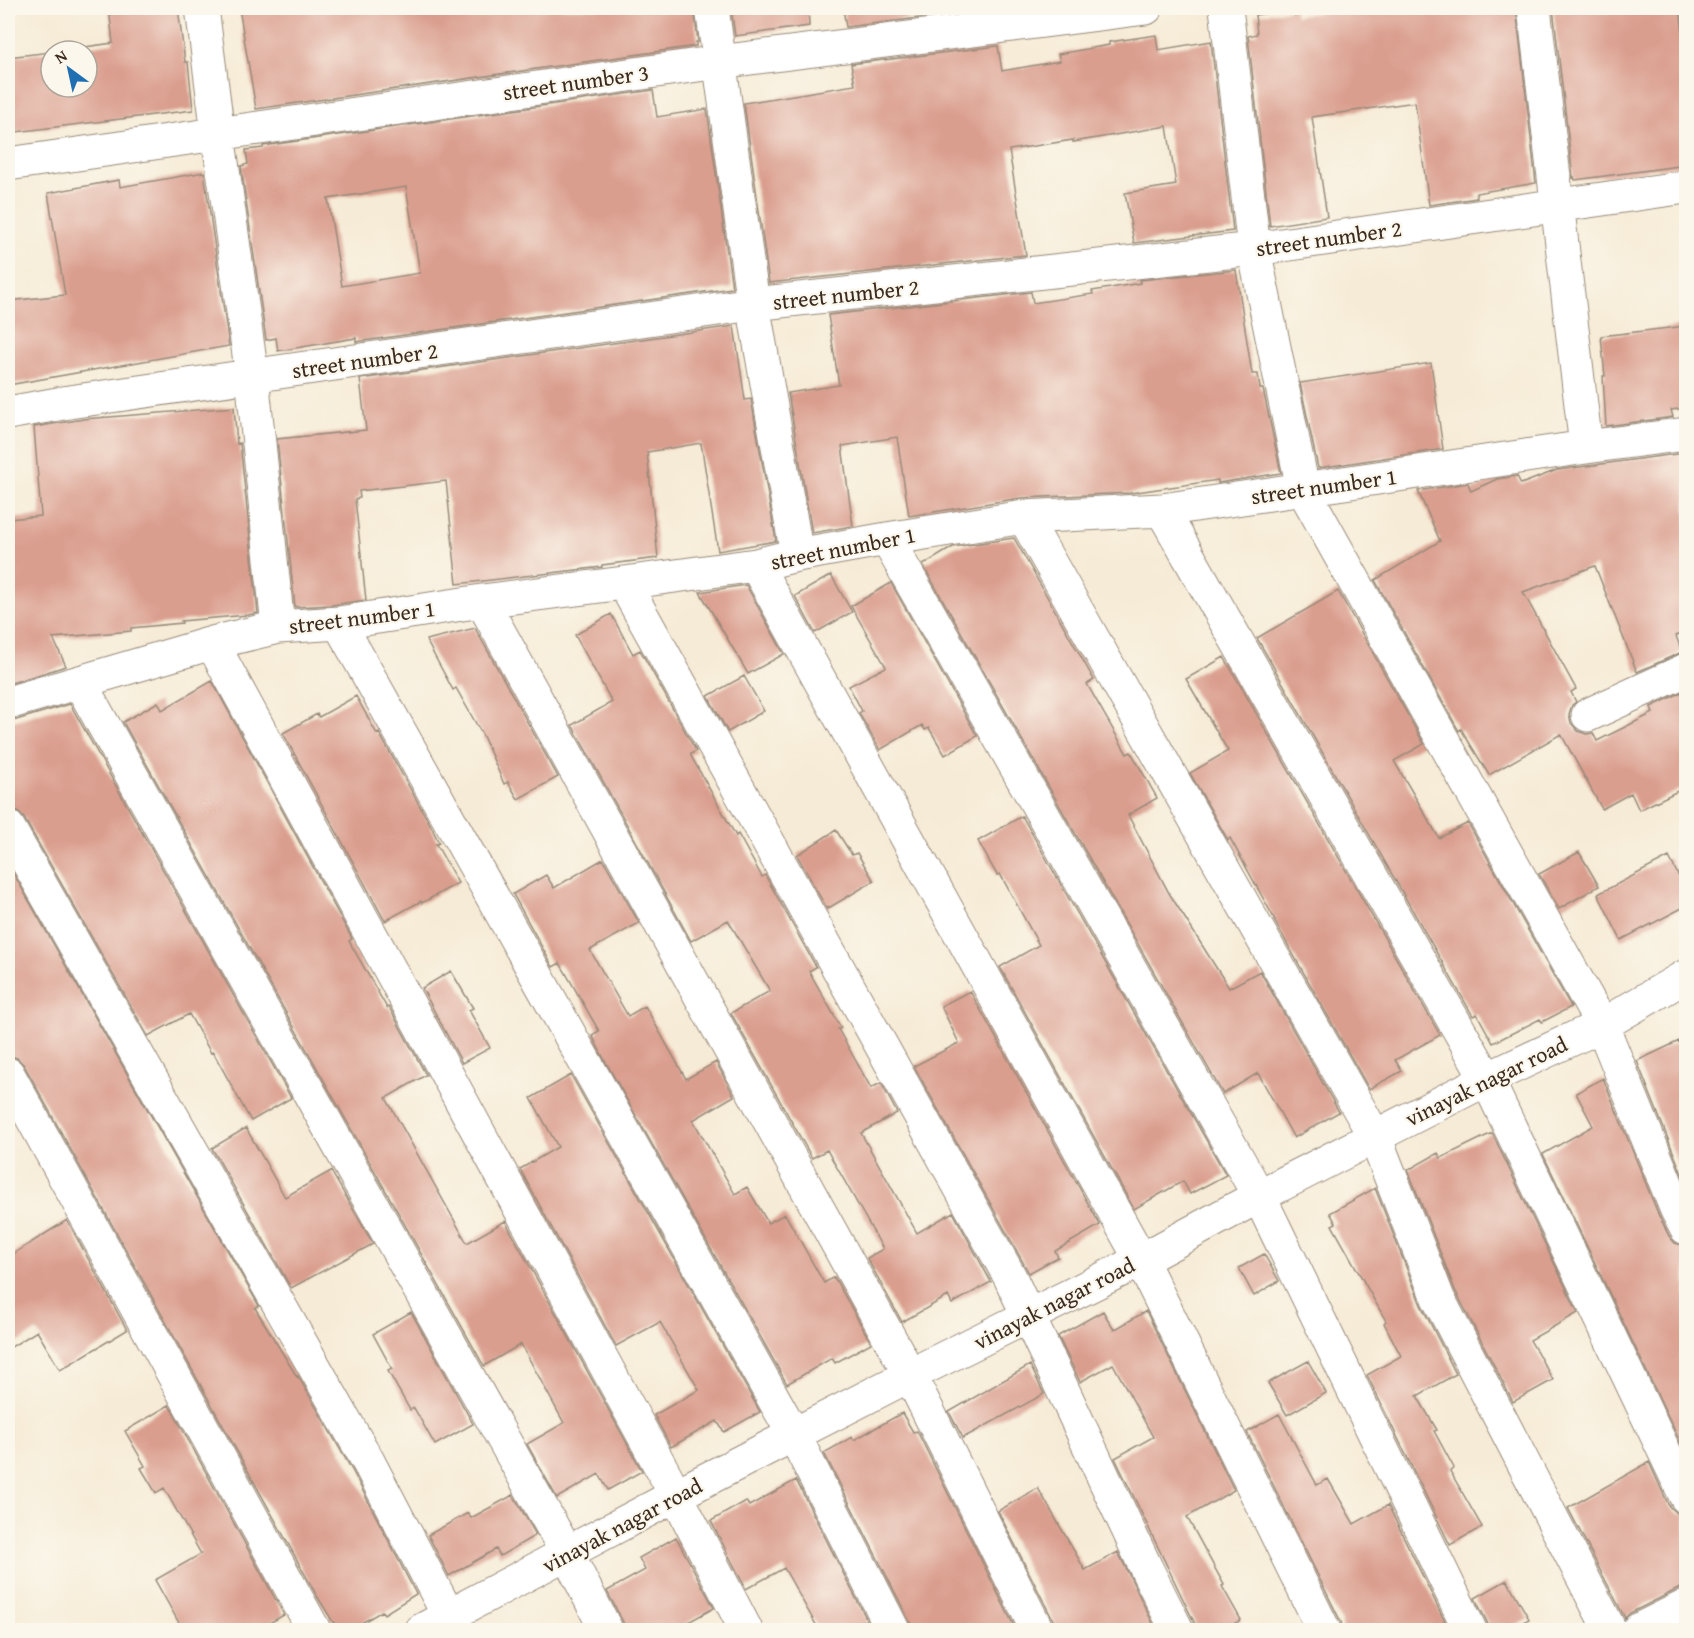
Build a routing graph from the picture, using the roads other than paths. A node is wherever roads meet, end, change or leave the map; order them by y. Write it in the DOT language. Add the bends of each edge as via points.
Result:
graph roads {
  1 [pos="202,8"];
  2 [pos="712,8"];
  3 [pos="1146,8"];
  4 [pos="1226,8"];
  5 [pos="1534,8"];
  6 [pos="720,62"];
  7 [pos="218,134"];
  8 [pos="8,164"];
  9 [pos="1686,187"];
  10 [pos="1557,206"];
  11 [pos="1254,249"];
  12 [pos="753,304"];
  13 [pos="252,376"];
  14 [pos="8,413"];
  15 [pos="1686,435"];
  16 [pos="1586,447"];
  17 [pos="1303,489"];
  18 [pos="1162,510"];
  19 [pos="1024,517"];
  20 [pos="887,539"];
  21 [pos="797,555"];
  22 [pos="756,565"];
  23 [pos="624,583"];
  24 [pos="482,601"];
  25 [pos="339,623"];
  26 [pos="278,627"];
  27 [pos="212,644"];
  28 [pos="1686,670"];
  29 [pos="80,682"];
  30 [pos="8,703"];
  31 [pos="1588,715"];
  32 [pos="8,827"];
  33 [pos="1686,976"];
  34 [pos="1602,1025"];
  35 [pos="8,1074"];
  36 [pos="1487,1079"];
  37 [pos="1375,1137"];
  38 [pos="1259,1196"];
  39 [pos="1683,1213"];
  40 [pos="1141,1260"];
  41 [pos="1028,1317"];
  42 [pos="910,1375"];
  43 [pos="794,1435"];
  44 [pos="676,1495"];
  45 [pos="1686,1497"];
  46 [pos="567,1553"];
  47 [pos="1686,1606"];
  48 [pos="442,1626"];
  49 [pos="314,1630"];
  50 [pos="606,1630"];
  51 [pos="746,1630"];
  52 [pos="893,1630"];
  53 [pos="1037,1630"];
  54 [pos="1177,1630"];
  55 [pos="1324,1630"];
  56 [pos="1470,1630"];
  57 [pos="1610,1630"];
  58 [pos="1638,1630"];
  1 -- 7 [label="street"];
  2 -- 6 [label="street"];
  3 -- 6 [label="street, street number 3"];
  4 -- 11 [label="street"];
  5 -- 10 [label="street"];
  6 -- 7 [label="street, street number 3"];
  6 -- 12 [label="street"];
  7 -- 8 [label="street, street number 3"];
  7 -- 13 [label="street"];
  9 -- 10 [label="street, street number 2"];
  10 -- 11 [label="street, street number 2"];
  10 -- 16 [label="street"];
  11 -- 12 [label="street, street number 2"];
  11 -- 17 [label="street"];
  12 -- 13 [label="street, street number 2"];
  12 -- 21 [label="street"];
  13 -- 14 [label="street, street number 2"];
  13 -- 26 [label="street"];
  15 -- 16 [label="street, street number 1"];
  16 -- 17 [label="street, street number 1"];
  17 -- 18 [label="street, street number 1"];
  17 -- 34 [label="street"];
  18 -- 19 [label="street, street number 1"];
  18 -- 36 [label="street"];
  19 -- 20 [label="street, street number 1"];
  19 -- 37 [label="street"];
  20 -- 21 [label="street, street number 1"];
  20 -- 38 [label="street"];
  21 -- 22 [label="street, street number 1"];
  22 -- 23 [label="street, street number 1"];
  22 -- 40 [label="street"];
  23 -- 24 [label="street, street number 1"];
  23 -- 41 [label="street" via="1011,1277"];
  24 -- 25 [label="street, street number 1"];
  24 -- 42 [label="street"];
  25 -- 26 [label="street, street number 1"];
  25 -- 43 [label="street"];
  26 -- 27 [label="street, street number 1"];
  27 -- 29 [label="street, street number 1"];
  27 -- 44 [label="street"];
  28 -- 31 [label="street"];
  29 -- 30 [label="street, street number 1"];
  29 -- 46 [label="street"];
  32 -- 48 [label="street" via="363,1452"];
  33 -- 34 [label="street, vinayak nagar road"];
  34 -- 36 [label="street, vinayak nagar road"];
  34 -- 39 [label="street"];
  35 -- 49 [label="street"];
  36 -- 37 [label="street, vinayak nagar road"];
  36 -- 45 [label="street"];
  37 -- 38 [label="street, vinayak nagar road"];
  37 -- 57 [label="street" via="1438,1298"];
  38 -- 40 [label="street, vinayak nagar road"];
  38 -- 56 [label="street"];
  40 -- 41 [label="street, vinayak nagar road"];
  40 -- 55 [label="street"];
  41 -- 42 [label="street, vinayak nagar road"];
  41 -- 54 [label="street"];
  42 -- 43 [label="street, vinayak nagar road"];
  42 -- 53 [label="street"];
  43 -- 44 [label="street, vinayak nagar road"];
  43 -- 52 [label="street"];
  44 -- 46 [label="street, vinayak nagar road"];
  44 -- 51 [label="street"];
  46 -- 48 [label="street, vinayak nagar road"];
  46 -- 50 [label="street"];
  47 -- 58 [label="street"];
}
